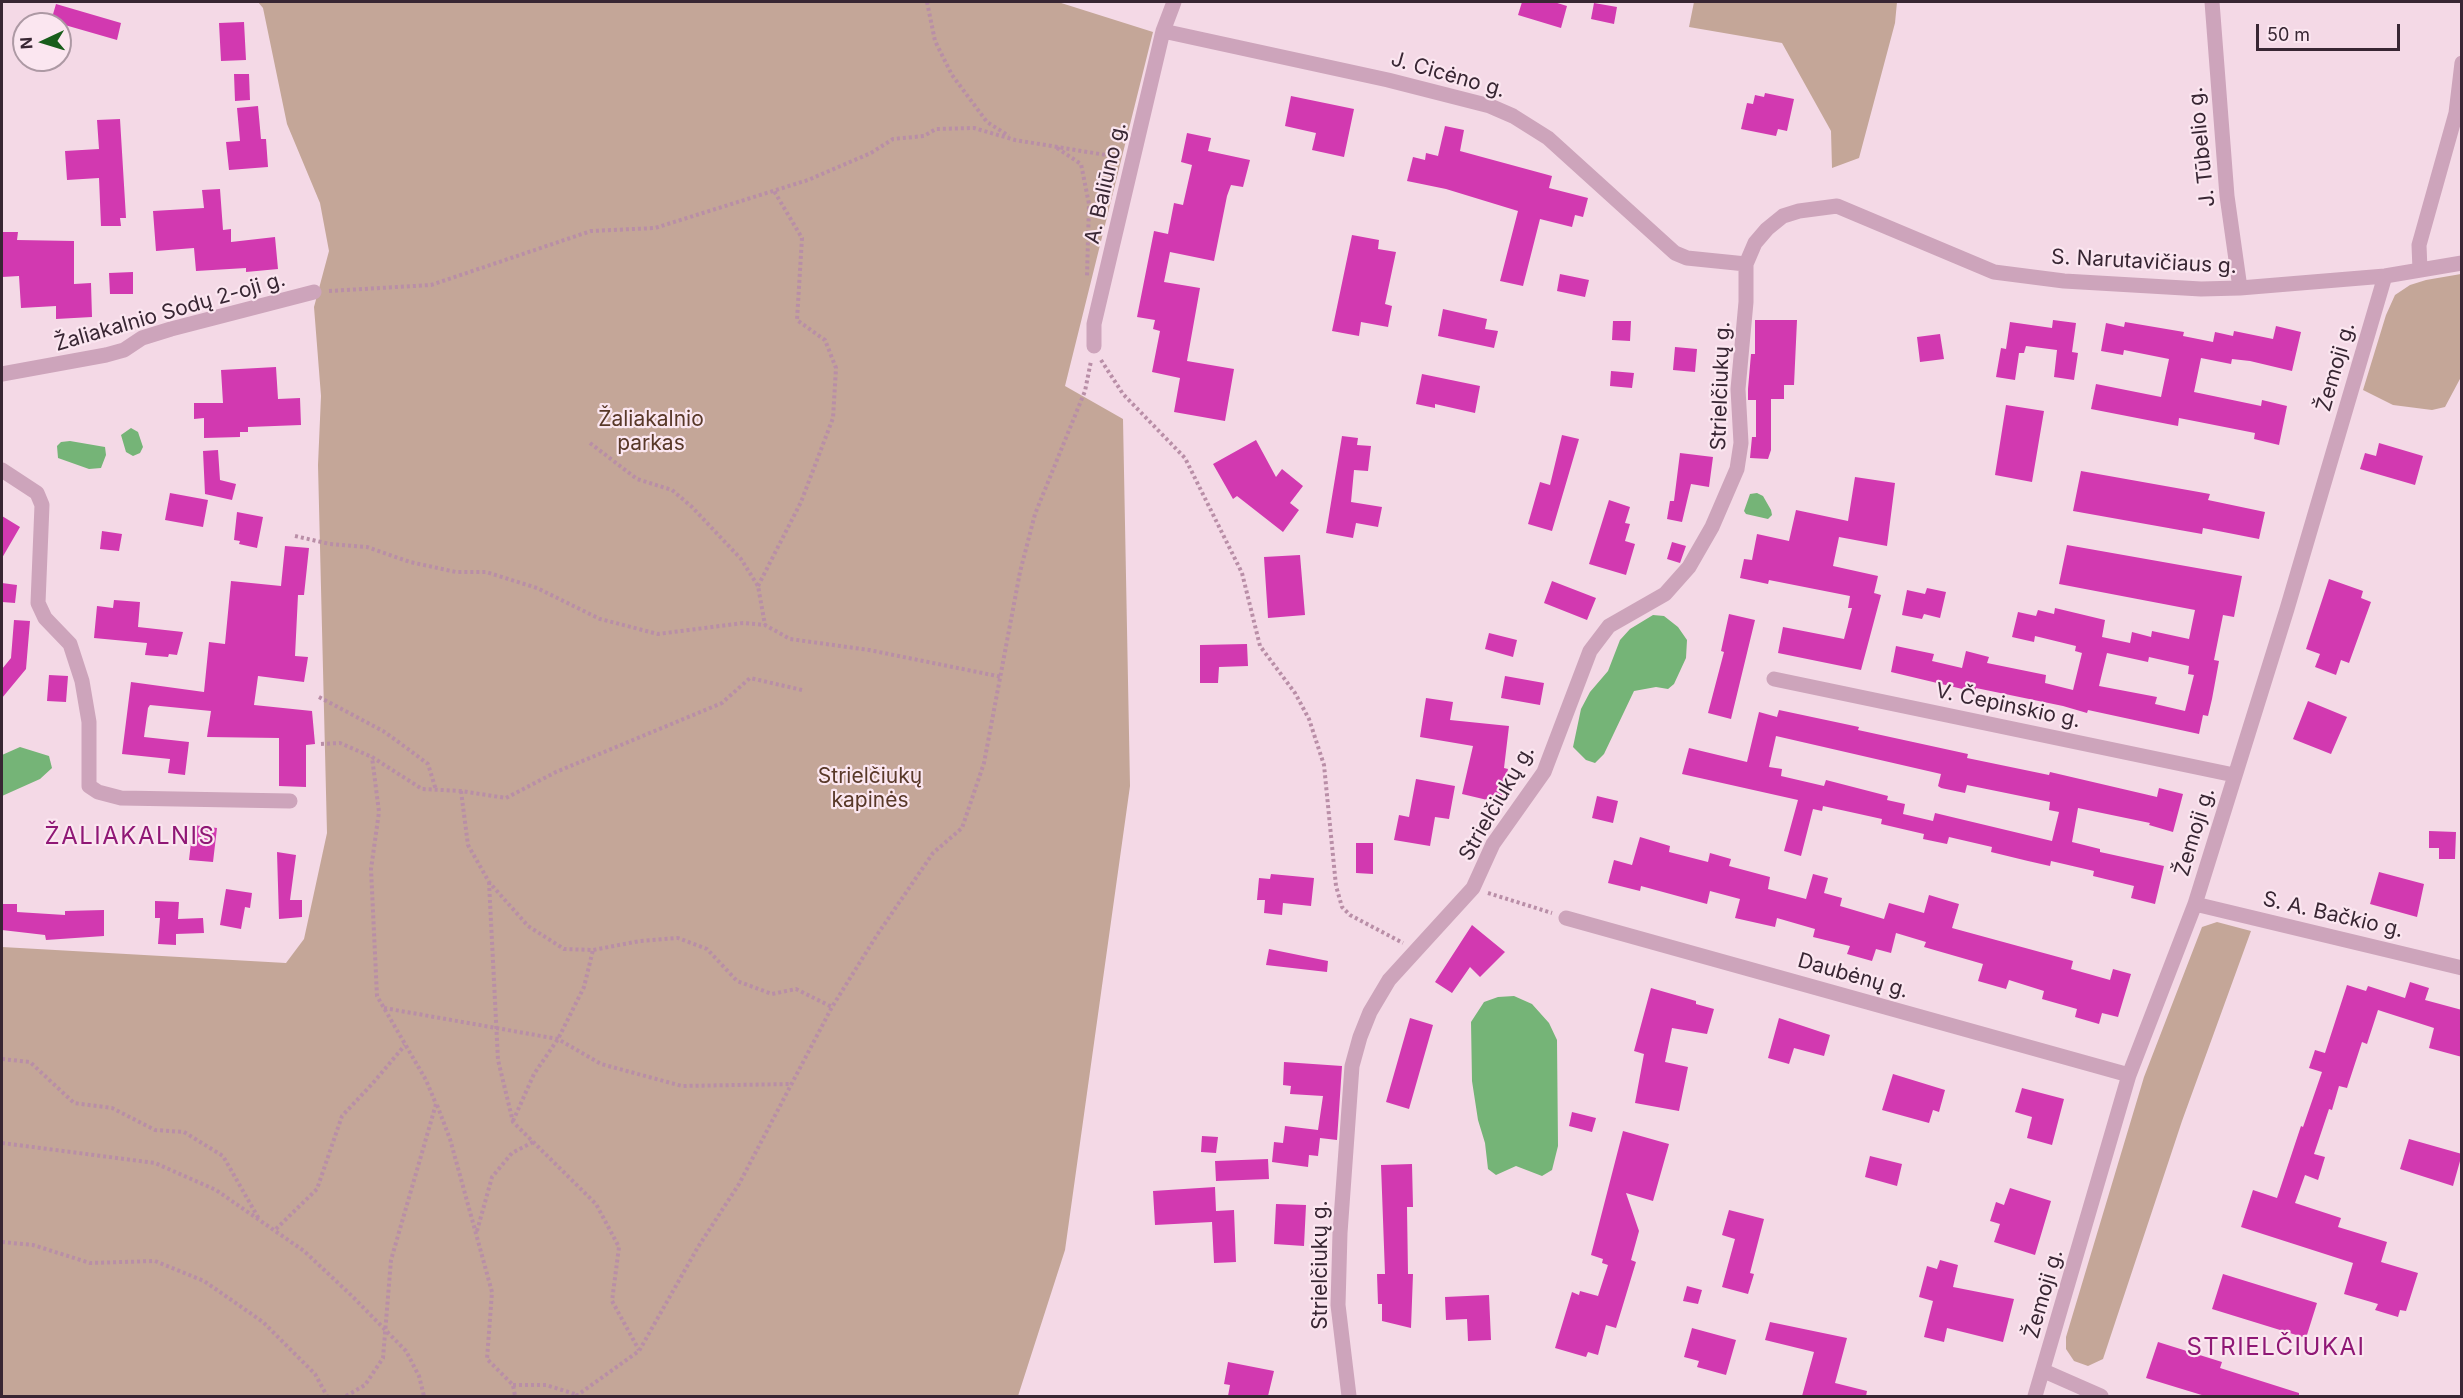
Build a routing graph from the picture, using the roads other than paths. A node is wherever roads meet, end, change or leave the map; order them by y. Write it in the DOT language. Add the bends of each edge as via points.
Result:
graph roads {
  1 [pos="1174,2"];
  2 [pos="2212,2"];
  3 [pos="1163,31"];
  4 [pos="2462,63"];
  5 [pos="1837,206"];
  6 [pos="2462,263"];
  7 [pos="1746,264"];
  8 [pos="2420,270"];
  9 [pos="2385,276"];
  10 [pos="2240,288"];
  11 [pos="314,292"];
  12 [pos="1094,346"];
  13 [pos="2,374"];
  14 [pos="2,470"];
  15 [pos="1774,679"];
  16 [pos="2234,775"];
  17 [pos="291,801"];
  18 [pos="2194,904"];
  19 [pos="1566,918"];
  20 [pos="2462,968"];
  21 [pos="2129,1075"];
  22 [pos="2044,1371"];
  23 [pos="1349,1396"];
  24 [pos="2036,1396"];
  25 [pos="2101,1396"];
  1 -- 3 [label="street, A. Baliūno g."];
  2 -- 10 [label="street, J. Tūbelio g." via="2227,196"];
  3 -- 7 [label="street, J. Cicėno g." via="1490,106 1548,138 1675,253 1687,258"];
  3 -- 12 [label="street, A. Baliūno g." via="1094,324"];
  4 -- 8 [label="street" via="2456,113 2419,245"];
  5 -- 7 [label="street, Strielčiukų g." via="1783,216 1755,243"];
  5 -- 10 [label="street, S. Narutavičiaus g." via="1994,272 2064,281"];
  6 -- 8 [label="street, S. Narutavičiaus g."];
  7 -- 23 [label="street, Strielčiukų g." via="1738,389 1741,443 1737,469 1725,498 1689,567 1665,594 1610,626 1590,651 1544,772 1493,844 1473,888 1389,980 1370,1012 1352,1066 1344,1162 1338,1305"];
  8 -- 9 [label="street, S. Narutavičiaus g."];
  9 -- 10 [label="street, S. Narutavičiaus g."];
  9 -- 16 [label="street, Žemoji g."];
  11 -- 13 [label="street, Žaliakalnio Sodų 2-oji g." via="171,329 106,355"];
  14 -- 17 [label="street" via="37,493 42,504 38,603 45,618 70,644 82,681 89,722 89,786 121,798"];
  15 -- 16 [label="street, V. Čepinskio g."];
  16 -- 18 [label="street, Žemoji g."];
  18 -- 20 [label="street, S. A. Bačkio g."];
  18 -- 21 [label="street, Žemoji g."];
  19 -- 21 [label="street, Daubėnų g."];
  21 -- 22 [label="street, Žemoji g."];
  22 -- 24 [label="street, Žemoji g."];
  22 -- 25 [label="street"];
}
